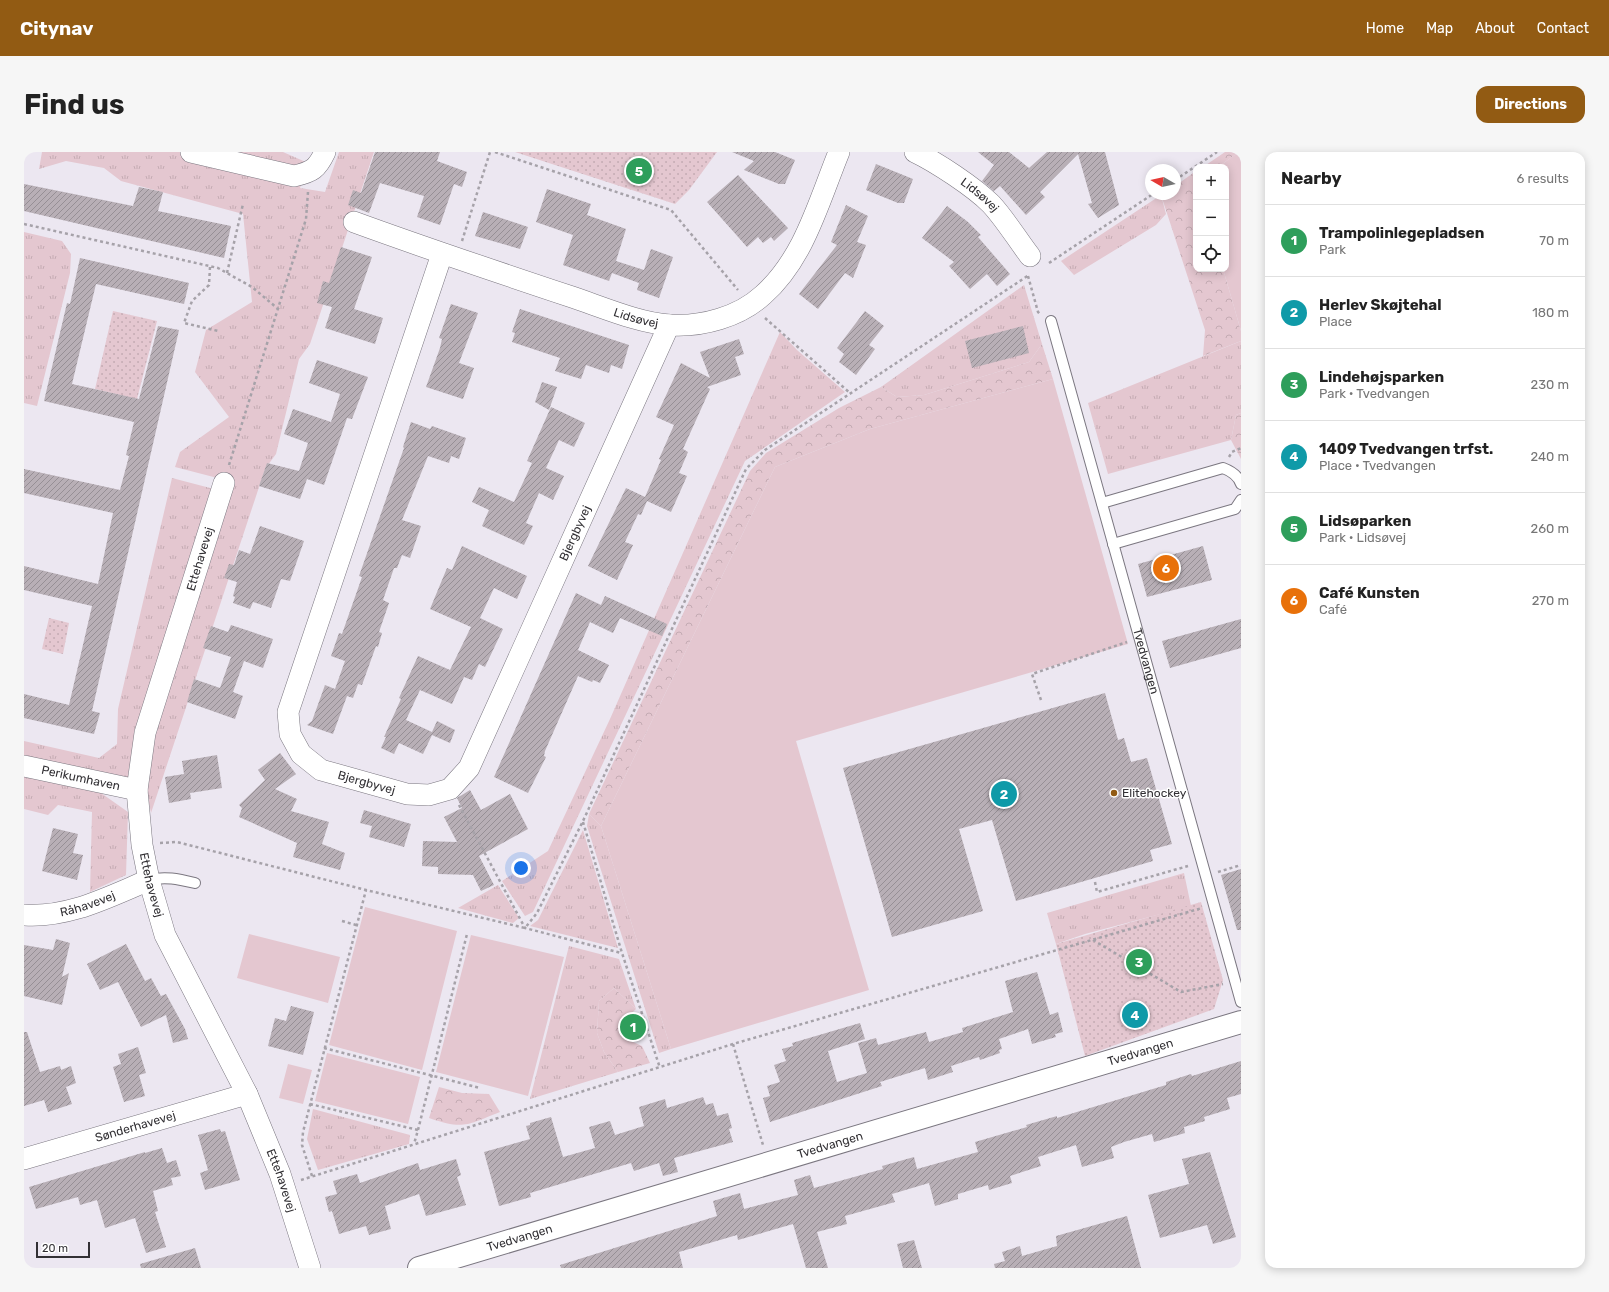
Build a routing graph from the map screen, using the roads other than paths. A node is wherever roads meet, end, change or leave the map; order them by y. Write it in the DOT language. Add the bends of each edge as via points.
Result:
graph roads {
  1 [pos="191,152"];
  2 [pos="325,152"];
  3 [pos="839,152"];
  4 [pos="914,152"];
  5 [pos="354,222"];
  6 [pos="449,256"];
  7 [pos="1037,264"];
  8 [pos="1051,321"];
  9 [pos="670,325"];
  10 [pos="224,483"];
  11 [pos="1241,484"];
  12 [pos="1241,500"];
  13 [pos="1102,503"];
  14 [pos="1113,544"];
  15 [pos="24,766"];
  16 [pos="137,790"];
  17 [pos="149,880"];
  18 [pos="195,883"];
  19 [pos="24,915"];
  20 [pos="1241,1002"];
  21 [pos="1241,1022"];
  22 [pos="247,1094"];
  23 [pos="24,1159"];
  24 [pos="310,1268"];
  25 [pos="419,1268"];
  1 -- 2 [label="street" via="294,176 310,172 322,160"];
  3 -- 9 [label="street, Lidsøvej" via="797,252 782,276 763,296 725,317 698,324"];
  4 -- 7 [label="street, Lidsøvej" via="925,156 990,204"];
  5 -- 6 [label="street, Lidsøvej"];
  6 -- 9 [label="street, Lidsøvej" via="636,318"];
  6 -- 9 [label="street, Bjergbyvej" via="288,712 290,734 301,754 321,770 407,794 429,795 450,789 469,768"];
  8 -- 13 [label="lane, Tvedvangen"];
  10 -- 16 [label="street, Ettehavevej" via="145,733"];
  11 -- 13 [label="lane" via="1233,472 1223,468"];
  12 -- 14 [label="lane" via="1235,509"];
  13 -- 14 [label="lane, Tvedvangen"];
  14 -- 20 [label="lane, Tvedvangen"];
  15 -- 16 [label="street, Perikumhaven"];
  16 -- 17 [label="street, Ettehavevej" via="142,845"];
  17 -- 18 [label="lane" via="160,877"];
  17 -- 19 [label="street, Råhavevej" via="90,905 59,914"];
  17 -- 22 [label="street, Ettehavevej" via="165,935"];
  21 -- 25 [label="street, Tvedvangen"];
  22 -- 23 [label="street, Sønderhavevej"];
  22 -- 24 [label="street, Ettehavevej" via="284,1185"];
}
